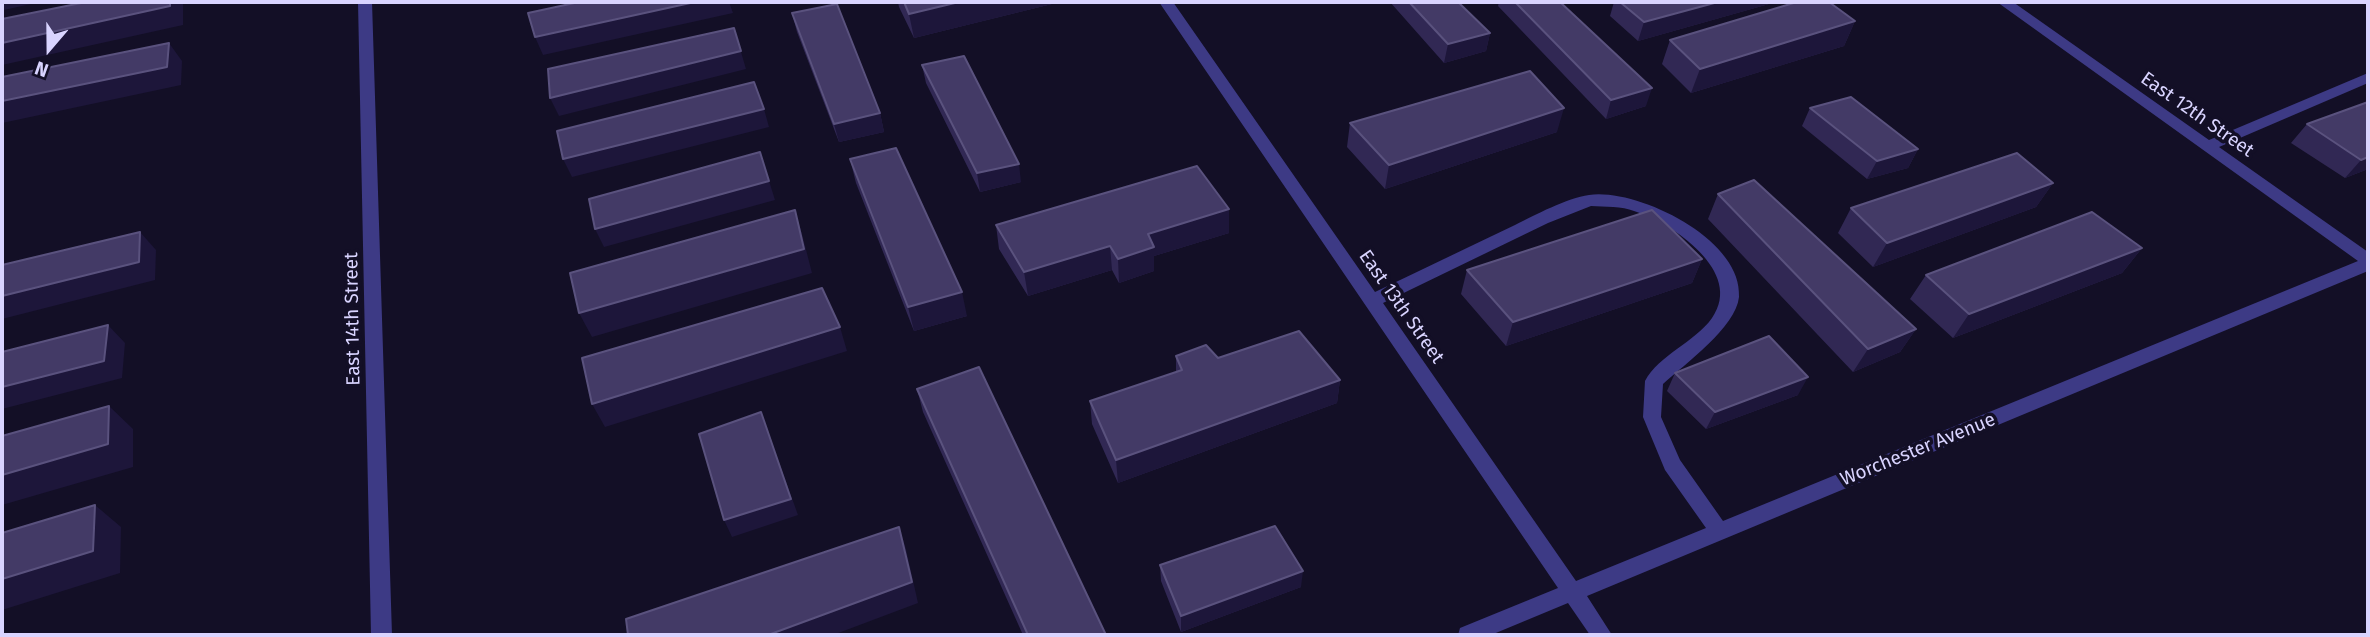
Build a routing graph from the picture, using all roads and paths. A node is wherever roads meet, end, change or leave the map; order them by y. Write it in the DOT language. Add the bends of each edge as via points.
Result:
graph roads {
  1 [pos="365,2"];
  2 [pos="1166,2"];
  3 [pos="2004,2"];
  4 [pos="2368,78"];
  5 [pos="2208,146"];
  6 [pos="2368,262"];
  7 [pos="1372,301"];
  8 [pos="1720,532"];
  9 [pos="1572,592"];
  10 [pos="382,635"];
  11 [pos="1468,635"];
  12 [pos="1602,635"];
  1 -- 10 [label="street, East 14th Street"];
  2 -- 7 [label="street, East 13th Street"];
  3 -- 5 [label="street, East 12th Street"];
  4 -- 5 [label="street"];
  5 -- 6 [label="street, East 12th Street"];
  6 -- 8 [label="street, Worchester Avenue"];
  7 -- 8 [label="street" via="1590,200 1637,205 1692,234 1724,268 1730,297 1719,322 1654,381 1652,416 1672,464"];
  7 -- 9 [label="street, East 13th Street"];
  8 -- 9 [label="street, Worchester Avenue"];
  9 -- 11 [label="street, Worchester Avenue"];
  9 -- 12 [label="street, East 13th Street"];
}
